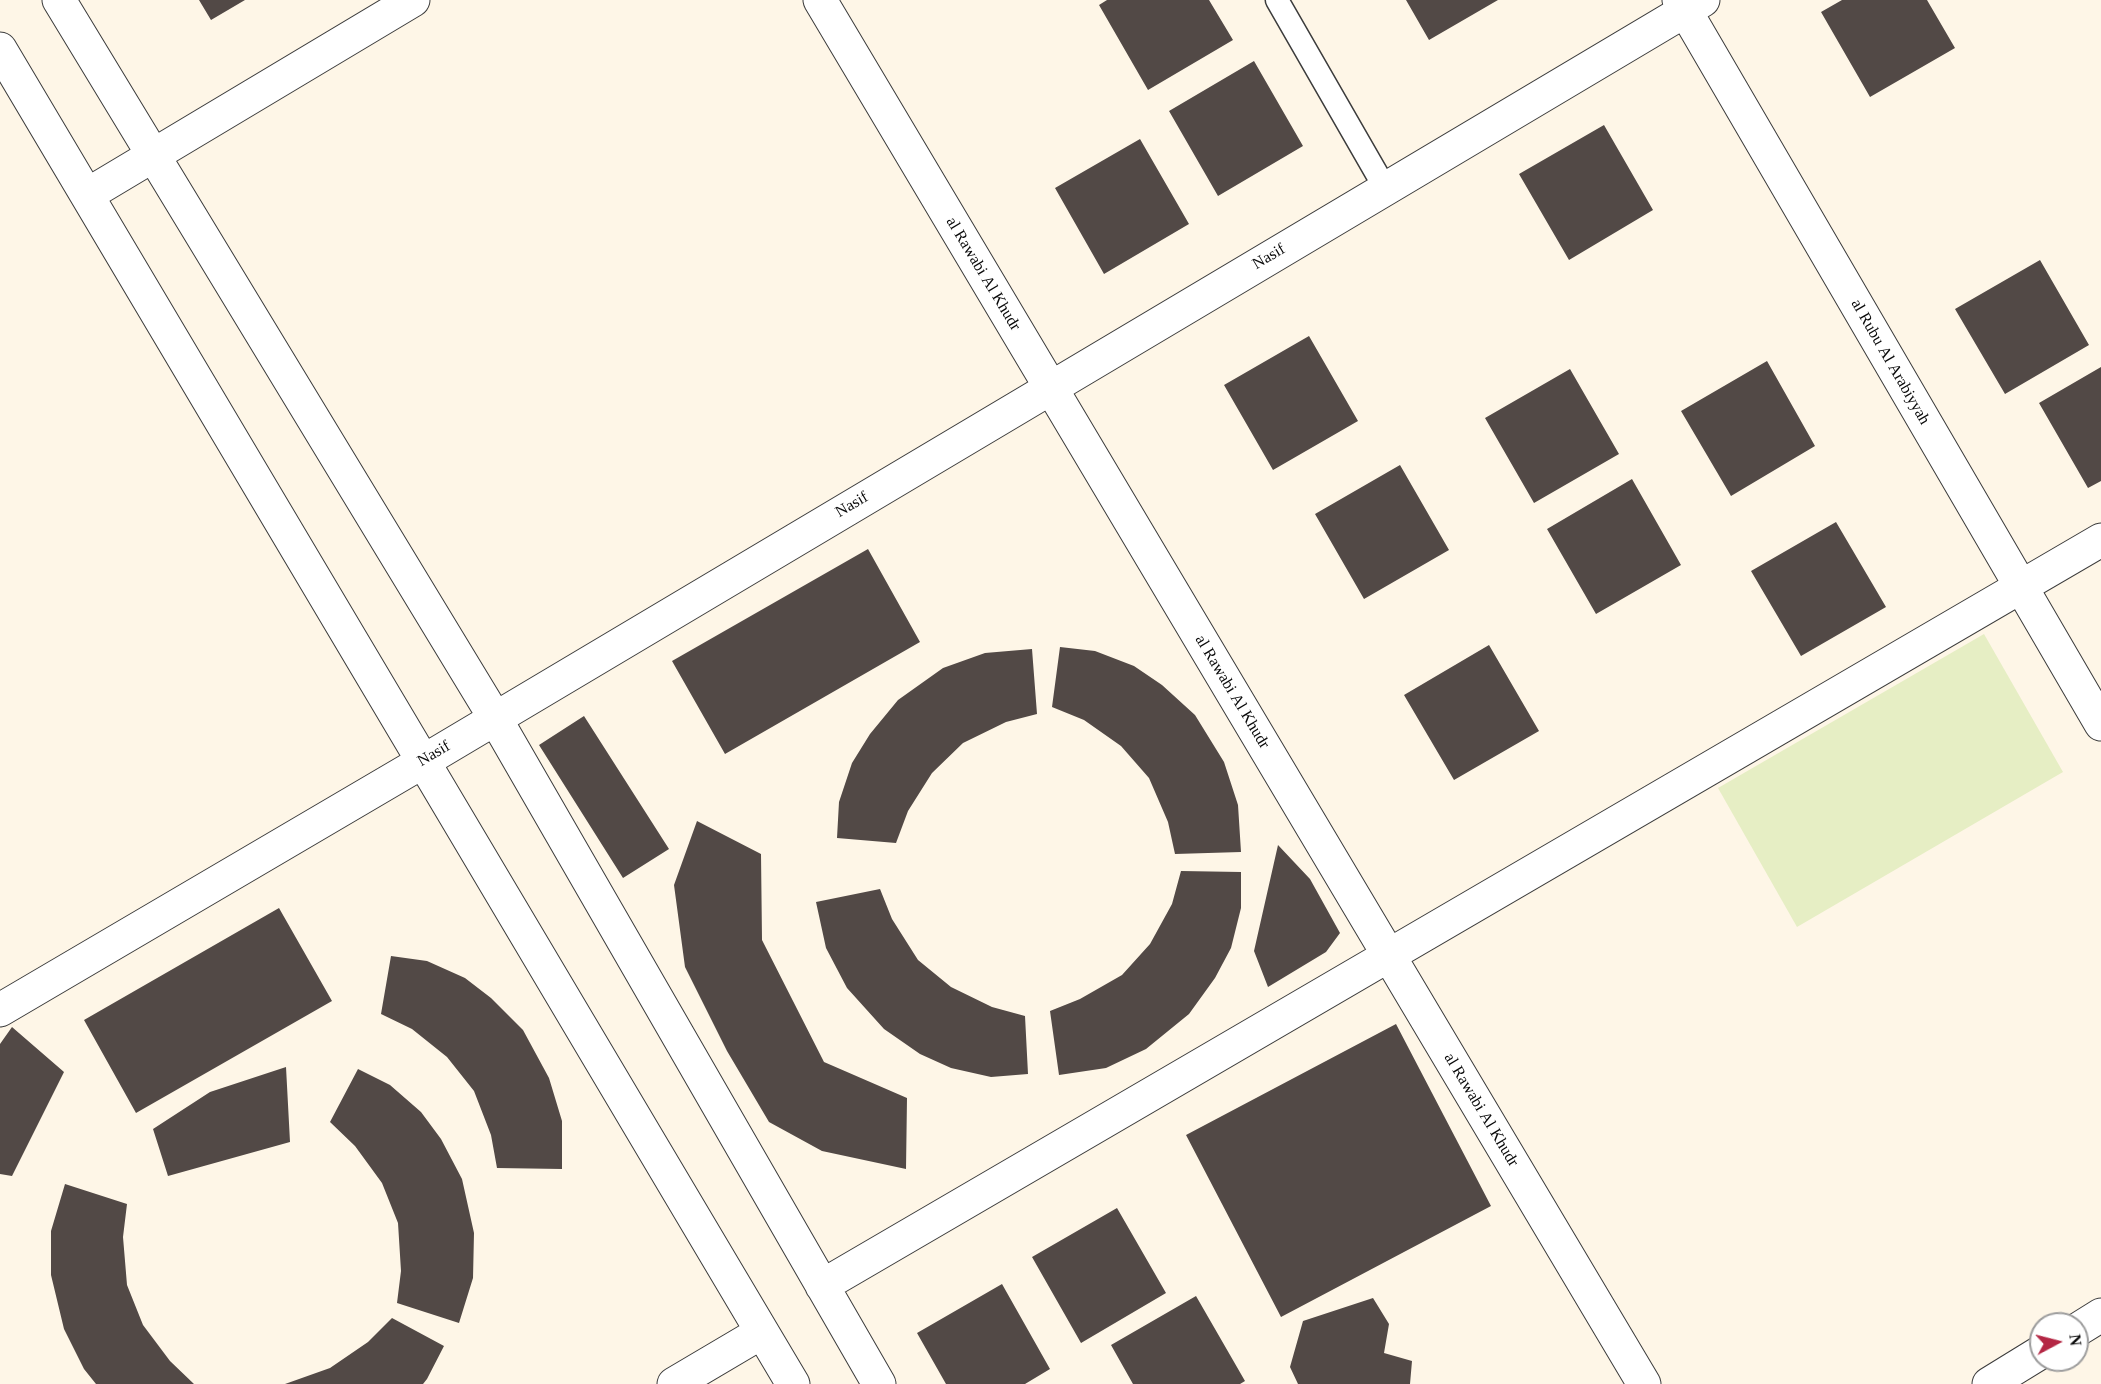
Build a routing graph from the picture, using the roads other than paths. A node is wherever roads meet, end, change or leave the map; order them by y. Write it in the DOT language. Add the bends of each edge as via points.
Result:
graph roads {
  1 [pos="59,0"];
  2 [pos="413,0"];
  3 [pos="820,0"];
  4 [pos="1277,0"];
  5 [pos="1689,3"];
  6 [pos="0,49"];
  7 [pos="153,156"];
  8 [pos="1385,188"];
  9 [pos="87,195"];
  10 [pos="1050,387"];
  11 [pos="2101,540"];
  12 [pos="2021,587"];
  13 [pos="495,718"];
  14 [pos="2101,724"];
  15 [pos="424,760"];
  16 [pos="1389,955"];
  17 [pos="0,1010"];
  18 [pos="822,1286"];
  19 [pos="762,1332"];
  20 [pos="2029,1359"];
  21 [pos="674,1384"];
  22 [pos="793,1384"];
  23 [pos="879,1384"];
  24 [pos="1644,1384"];
  25 [pos="1989,1384"];
  1 -- 7 [label="street"];
  2 -- 7 [label="street"];
  3 -- 10 [label="street, al Rawabi Al Khudr"];
  4 -- 8 [label="lane"];
  5 -- 8 [label="street, Nasif"];
  5 -- 12 [label="street, al Rubu Al Arabiyyah"];
  6 -- 9 [label="street"];
  7 -- 9 [label="street"];
  7 -- 13 [label="street"];
  8 -- 10 [label="street, Nasif"];
  9 -- 15 [label="street"];
  10 -- 13 [label="street, Nasif"];
  10 -- 16 [label="street, al Rawabi Al Khudr"];
  11 -- 12 [label="street"];
  12 -- 14 [label="street, al Rubu Al Arabiyyah"];
  12 -- 16 [label="street"];
  13 -- 15 [label="street, Nasif"];
  13 -- 18 [label="street"];
  15 -- 17 [label="street, Nasif"];
  15 -- 19 [label="street"];
  16 -- 18 [label="street"];
  16 -- 24 [label="street, al Rawabi Al Khudr"];
  18 -- 23 [label="street"];
  19 -- 21 [label="street"];
  19 -- 22 [label="street"];
  20 -- 25 [label="street"];
}
